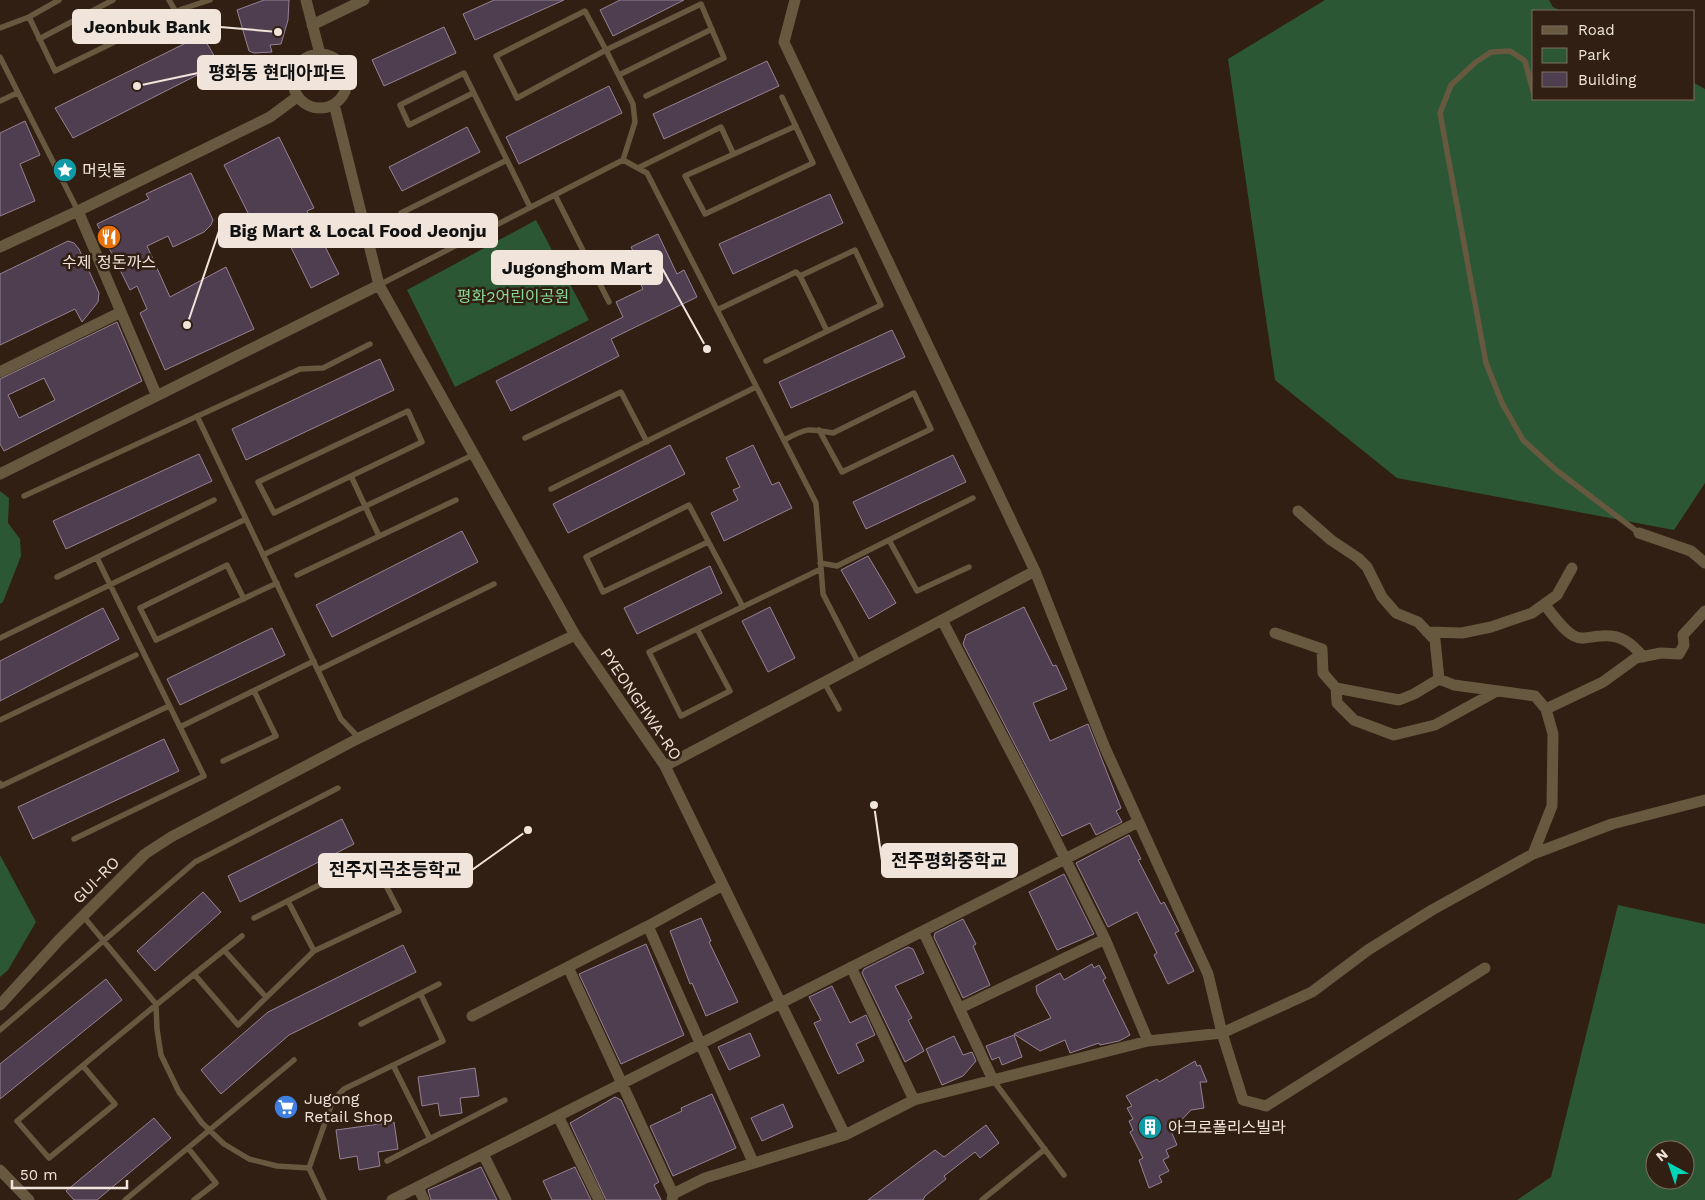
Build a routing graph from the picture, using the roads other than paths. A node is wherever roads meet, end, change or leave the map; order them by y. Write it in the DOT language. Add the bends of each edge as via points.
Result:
graph roads {
  1 [pos="59,0"];
  2 [pos="112,0"];
  3 [pos="169,0"];
  4 [pos="210,0"];
  5 [pos="306,0"];
  6 [pos="364,0"];
  7 [pos="795,0"];
  8 [pos="176,12"];
  9 [pos="29,17"];
  10 [pos="312,25"];
  11 [pos="0,28"];
  12 [pos="712,29"];
  13 [pos="39,39"];
  14 [pos="606,50"];
  15 [pos="320,54"];
  16 [pos="0,57"];
  17 [pos="618,75"];
  18 [pos="1532,87"];
  19 [pos="17,92"];
  20 [pos="473,93"];
  21 [pos="297,96"];
  22 [pos="646,96"];
  23 [pos="782,97"];
  24 [pos="0,101"];
  25 [pos="334,104"];
  26 [pos="796,126"];
  27 [pos="733,152"];
  28 [pos="507,160"];
  29 [pos="623,160"];
  30 [pos="638,168"];
  31 [pos="555,195"];
  32 [pos="530,207"];
  33 [pos="78,211"];
  34 [pos="401,213"];
  35 [pos="0,247"];
  36 [pos="800,276"];
  37 [pos="379,285"];
  38 [pos="609,302"];
  39 [pos="717,310"];
  40 [pos="121,312"];
  41 [pos="827,331"];
  42 [pos="370,344"];
  43 [pos="766,361"];
  44 [pos="0,372"];
  45 [pos="756,387"];
  46 [pos="156,394"];
  47 [pos="197,416"];
  48 [pos="819,430"];
  49 [pos="525,438"];
  50 [pos="784,440"];
  51 [pos="647,442"];
  52 [pos="473,455"];
  53 [pos="0,473"];
  54 [pos="351,476"];
  55 [pos="551,489"];
  56 [pos="24,496"];
  57 [pos="973,498"];
  58 [pos="214,500"];
  59 [pos="456,500"];
  60 [pos="365,507"];
  61 [pos="1298,511"];
  62 [pos="246,519"];
  63 [pos="1639,533"];
  64 [pos="379,536"];
  65 [pos="888,540"];
  66 [pos="708,542"];
  67 [pos="263,555"];
  68 [pos="98,558"];
  69 [pos="1705,564"];
  70 [pos="821,566"];
  71 [pos="969,567"];
  72 [pos="1572,568"];
  73 [pos="1034,571"];
  74 [pos="297,574"];
  75 [pos="57,577"];
  76 [pos="277,584"];
  77 [pos="494,584"];
  78 [pos="111,585"];
  79 [pos="244,599"];
  80 [pos="1545,605"];
  81 [pos="743,607"];
  82 [pos="1705,611"];
  83 [pos="942,620"];
  84 [pos="697,629"];
  85 [pos="1427,632"];
  86 [pos="1275,633"];
  87 [pos="575,635"];
  88 [pos="0,638"];
  89 [pos="136,655"];
  90 [pos="1643,657"];
  91 [pos="314,661"];
  92 [pos="859,664"];
  93 [pos="318,670"];
  94 [pos="1439,679"];
  95 [pos="824,682"];
  96 [pos="1336,688"];
  97 [pos="254,691"];
  98 [pos="1497,691"];
  99 [pos="169,706"];
  100 [pos="1546,708"];
  101 [pos="838,709"];
  102 [pos="0,720"];
  103 [pos="180,727"];
  104 [pos="359,738"];
  105 [pos="223,761"];
  106 [pos="665,766"];
  107 [pos="0,784"];
  108 [pos="338,788"];
  109 [pos="1705,800"];
  110 [pos="1138,822"];
  111 [pos="74,839"];
  112 [pos="1533,854"];
  113 [pos="1065,859"];
  114 [pos="723,885"];
  115 [pos="288,901"];
  116 [pos="83,916"];
  117 [pos="254,918"];
  118 [pos="648,926"];
  119 [pos="923,931"];
  120 [pos="242,936"];
  121 [pos="1105,939"];
  122 [pos="103,940"];
  123 [pos="224,950"];
  124 [pos="314,951"];
  125 [pos="851,967"];
  126 [pos="568,968"];
  127 [pos="1484,968"];
  128 [pos="194,974"];
  129 [pos="440,984"];
  130 [pos="421,995"];
  131 [pos="266,997"];
  132 [pos="156,1004"];
  133 [pos="780,1004"];
  134 [pos="0,1005"];
  135 [pos="960,1008"];
  136 [pos="472,1016"];
  137 [pos="361,1024"];
  138 [pos="0,1030"];
  139 [pos="1222,1033"];
  140 [pos="1148,1041"];
  141 [pos="701,1043"];
  142 [pos="294,1060"];
  143 [pos="83,1066"];
  144 [pos="393,1066"];
  145 [pos="993,1080"];
  146 [pos="622,1084"];
  147 [pos="505,1100"];
  148 [pos="914,1100"];
  149 [pos="558,1116"];
  150 [pos="209,1130"];
  151 [pos="844,1135"];
  152 [pos="430,1139"];
  153 [pos="188,1148"];
  154 [pos="1045,1149"];
  155 [pos="483,1154"];
  156 [pos="387,1162"];
  157 [pos="753,1162"];
  158 [pos="309,1168"];
  159 [pos="0,1170"];
  160 [pos="1064,1175"];
  161 [pos="418,1187"];
  162 [pos="673,1197"];
  163 [pos="29,1200"];
  164 [pos="125,1200"];
  165 [pos="194,1200"];
  166 [pos="324,1200"];
  167 [pos="392,1200"];
  168 [pos="424,1200"];
  169 [pos="506,1200"];
  170 [pos="599,1200"];
  171 [pos="982,1200"];
  1 -- 9 [label="lane"];
  2 -- 13 [label="lane"];
  3 -- 8 [label="lane"];
  4 -- 8 [label="lane"];
  5 -- 10 [label="street"];
  6 -- 10 [label="street"];
  7 -- 73 [label="street" via="784,42"];
  8 -- 13 [label="lane" via="55,71"];
  9 -- 11 [label="lane"];
  9 -- 13 [label="lane"];
  10 -- 15 [label="street"];
  12 -- 14 [label="lane" via="701,4"];
  12 -- 17 [label="lane"];
  12 -- 22 [label="lane" via="724,58"];
  14 -- 14 [label="lane" via="585,11 496,56 517,98"];
  14 -- 17 [label="lane"];
  15 -- 21 [label="street" via="310,56 296,68 293,88"];
  15 -- 25 [label="street" via="336,60 345,74 342,96"];
  16 -- 19 [label="lane"];
  17 -- 29 [label="lane" via="633,104 635,122"];
  18 -- 63 [label="lane" via="1525,61 1510,51 1491,52 1451,85 1440,113 1486,363 1502,403 1523,440 1556,470"];
  19 -- 24 [label="lane"];
  19 -- 33 [label="lane"];
  20 -- 20 [label="lane" via="410,124 400,105 464,73"];
  20 -- 28 [label="lane"];
  21 -- 25 [label="street" via="314,108"];
  21 -- 33 [label="street" via="270,117"];
  23 -- 26 [label="lane"];
  25 -- 37 [label="street, PYEONGHWA-RO"];
  26 -- 27 [label="lane"];
  26 -- 27 [label="lane" via="813,163 705,214 685,176"];
  27 -- 30 [label="lane" via="721,127"];
  28 -- 32 [label="lane"];
  28 -- 34 [label="lane"];
  29 -- 30 [label="lane"];
  29 -- 31 [label="lane"];
  30 -- 39 [label="lane" via="648,173"];
  31 -- 32 [label="lane"];
  31 -- 38 [label="lane"];
  32 -- 37 [label="lane"];
  33 -- 35 [label="street"];
  33 -- 40 [label="street"];
  36 -- 39 [label="lane" via="796,272"];
  36 -- 41 [label="lane"];
  36 -- 41 [label="lane" via="855,250 881,305"];
  37 -- 46 [label="street"];
  37 -- 52 [label="street, PYEONGHWA-RO"];
  39 -- 45 [label="lane"];
  40 -- 44 [label="street"];
  40 -- 46 [label="street"];
  41 -- 43 [label="lane"];
  42 -- 47 [label="lane" via="323,368 300,369"];
  45 -- 50 [label="lane"];
  45 -- 51 [label="lane"];
  46 -- 53 [label="street"];
  47 -- 56 [label="lane"];
  47 -- 62 [label="lane"];
  48 -- 48 [label="lane" via="833,433 914,393 931,430 842,472"];
  48 -- 50 [label="lane" via="807,428"];
  49 -- 51 [label="lane" via="622,392"];
  50 -- 70 [label="lane" via="816,503"];
  51 -- 55 [label="lane"];
  52 -- 60 [label="lane"];
  52 -- 87 [label="street, PYEONGHWA-RO"];
  54 -- 54 [label="lane" via="274,513 258,482 408,411 422,442"];
  54 -- 60 [label="lane"];
  57 -- 65 [label="lane"];
  58 -- 68 [label="lane"];
  59 -- 64 [label="lane"];
  60 -- 64 [label="lane"];
  60 -- 67 [label="lane"];
  61 -- 85 [label="street" via="1367,567 1382,597 1396,613 1418,622"];
  62 -- 67 [label="lane"];
  62 -- 78 [label="lane"];
  63 -- 69 [label="street" via="1691,551"];
  64 -- 74 [label="lane"];
  65 -- 70 [label="lane" via="837,566"];
  65 -- 71 [label="lane" via="917,591"];
  66 -- 66 [label="lane" via="689,505 586,557 603,592"];
  66 -- 81 [label="lane"];
  67 -- 76 [label="lane"];
  68 -- 75 [label="lane"];
  68 -- 78 [label="lane"];
  70 -- 81 [label="lane"];
  70 -- 92 [label="lane" via="823,594"];
  72 -- 80 [label="street" via="1557,595"];
  73 -- 83 [label="street"];
  73 -- 110 [label="street"];
  76 -- 79 [label="lane"];
  76 -- 91 [label="lane"];
  77 -- 93 [label="lane"];
  78 -- 88 [label="lane"];
  78 -- 99 [label="lane"];
  79 -- 79 [label="lane" via="156,640 140,608 227,565"];
  80 -- 85 [label="street" via="1523,617 1491,627 1462,632"];
  80 -- 90 [label="street" via="1574,637 1618,637 1632,643"];
  81 -- 84 [label="lane"];
  82 -- 90 [label="street" via="1683,635 1684,645 1679,654"];
  83 -- 92 [label="street"];
  83 -- 113 [label="street"];
  84 -- 84 [label="lane" via="649,652 680,716 730,691"];
  85 -- 94 [label="street" via="1434,640"];
  86 -- 96 [label="street" via="1322,649 1323,673"];
  87 -- 104 [label="street"];
  87 -- 106 [label="street, PYEONGHWA-RO"];
  89 -- 102 [label="lane"];
  90 -- 100 [label="street" via="1622,667 1603,682"];
  91 -- 93 [label="lane"];
  91 -- 97 [label="lane"];
  92 -- 95 [label="street"];
  93 -- 104 [label="lane" via="342,719"];
  94 -- 96 [label="street" via="1399,700"];
  94 -- 98 [label="street" via="1454,685"];
  95 -- 101 [label="lane"];
  95 -- 106 [label="street"];
  96 -- 98 [label="street" via="1336,703 1354,720 1394,735 1435,725"];
  97 -- 103 [label="lane"];
  97 -- 105 [label="lane" via="276,736"];
  98 -- 100 [label="street" via="1535,696"];
  99 -- 103 [label="lane"];
  99 -- 107 [label="lane"];
  100 -- 112 [label="street" via="1553,734 1552,806"];
  103 -- 111 [label="lane" via="204,776"];
  104 -- 116 [label="street, GUI-RO" via="171,837 145,854"];
  106 -- 114 [label="street, PYEONGHWA-RO"];
  108 -- 122 [label="lane" via="195,862"];
  109 -- 112 [label="street" via="1612,824"];
  110 -- 113 [label="street"];
  110 -- 139 [label="street" via="1208,974"];
  112 -- 139 [label="street" via="1424,915 1368,950 1312,992"];
  113 -- 119 [label="street"];
  113 -- 121 [label="street"];
  114 -- 118 [label="street"];
  114 -- 133 [label="street, PYEONGHWA-RO"];
  115 -- 117 [label="lane"];
  115 -- 124 [label="lane"];
  115 -- 124 [label="lane" via="372,858 399,911"];
  116 -- 122 [label="lane"];
  116 -- 134 [label="street, GUI-RO"];
  118 -- 126 [label="street"];
  118 -- 141 [label="street"];
  119 -- 125 [label="street"];
  119 -- 135 [label="street"];
  120 -- 123 [label="lane"];
  121 -- 135 [label="street"];
  121 -- 140 [label="street"];
  122 -- 132 [label="lane"];
  122 -- 138 [label="lane"];
  123 -- 128 [label="lane"];
  123 -- 131 [label="lane"];
  124 -- 131 [label="lane"];
  125 -- 133 [label="street"];
  125 -- 148 [label="street"];
  126 -- 136 [label="street"];
  126 -- 146 [label="street"];
  127 -- 139 [label="street" via="1266,1106 1243,1100"];
  128 -- 131 [label="lane" via="238,1025"];
  128 -- 132 [label="lane"];
  129 -- 130 [label="lane"];
  130 -- 137 [label="lane"];
  130 -- 144 [label="lane" via="443,1041"];
  132 -- 143 [label="lane"];
  132 -- 150 [label="lane" via="156,1029 162,1055 179,1092"];
  133 -- 141 [label="street"];
  133 -- 151 [label="street, PYEONGHWA-RO"];
  135 -- 145 [label="street"];
  139 -- 140 [label="street"];
  140 -- 145 [label="street"];
  141 -- 146 [label="street"];
  141 -- 157 [label="street"];
  142 -- 150 [label="lane"];
  143 -- 143 [label="lane" via="17,1121 49,1158 115,1104"];
  144 -- 152 [label="lane"];
  144 -- 158 [label="lane" via="344,1089 333,1100"];
  145 -- 148 [label="street"];
  145 -- 154 [label="lane"];
  146 -- 149 [label="street"];
  146 -- 162 [label="street"];
  147 -- 152 [label="lane"];
  148 -- 151 [label="street"];
  149 -- 155 [label="street"];
  149 -- 170 [label="street"];
  150 -- 153 [label="lane"];
  150 -- 158 [label="lane" via="224,1144 249,1159 277,1166"];
  151 -- 157 [label="street"];
  152 -- 156 [label="lane"];
  153 -- 164 [label="lane"];
  153 -- 165 [label="lane" via="216,1182"];
  154 -- 160 [label="lane"];
  154 -- 171 [label="lane"];
  155 -- 161 [label="street"];
  155 -- 169 [label="street"];
  157 -- 162 [label="street" via="705,1178"];
  158 -- 166 [label="lane"];
  159 -- 163 [label="street"];
  161 -- 167 [label="street"];
  161 -- 168 [label="street"];
}
